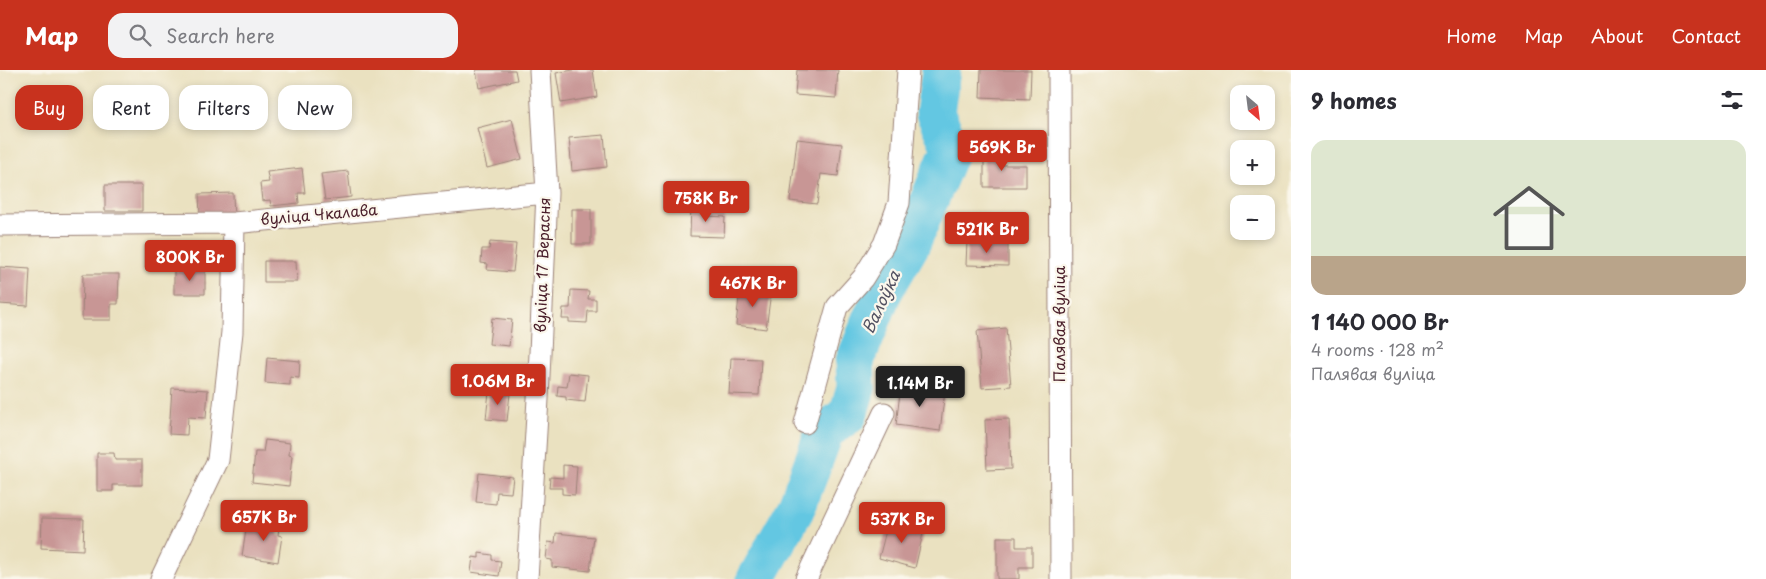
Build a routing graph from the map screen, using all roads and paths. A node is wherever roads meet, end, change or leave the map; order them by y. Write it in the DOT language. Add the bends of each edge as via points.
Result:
graph roads {
  1 [pos="540,70"];
  2 [pos="908,70"];
  3 [pos="1059,70"];
  4 [pos="546,193"];
  5 [pos="234,223"];
  6 [pos="0,225"];
  7 [pos="884,412"];
  8 [pos="806,423"];
  9 [pos="161,579"];
  10 [pos="527,579"];
  11 [pos="806,579"];
  12 [pos="1061,579"];
  1 -- 4 [label="street, вуліца 17 Верасня"];
  2 -- 8 [label="street" via="899,203 884,244 863,278 837,307"];
  3 -- 12 [label="street, Палявая вуліца"];
  4 -- 5 [label="street, вуліца Чкалава"];
  4 -- 10 [label="street, вуліца 17 Верасня"];
  5 -- 6 [label="street, вуліца Чкалава"];
  5 -- 9 [label="street" via="232,332 218,460"];
  7 -- 11 [label="street"];
}
